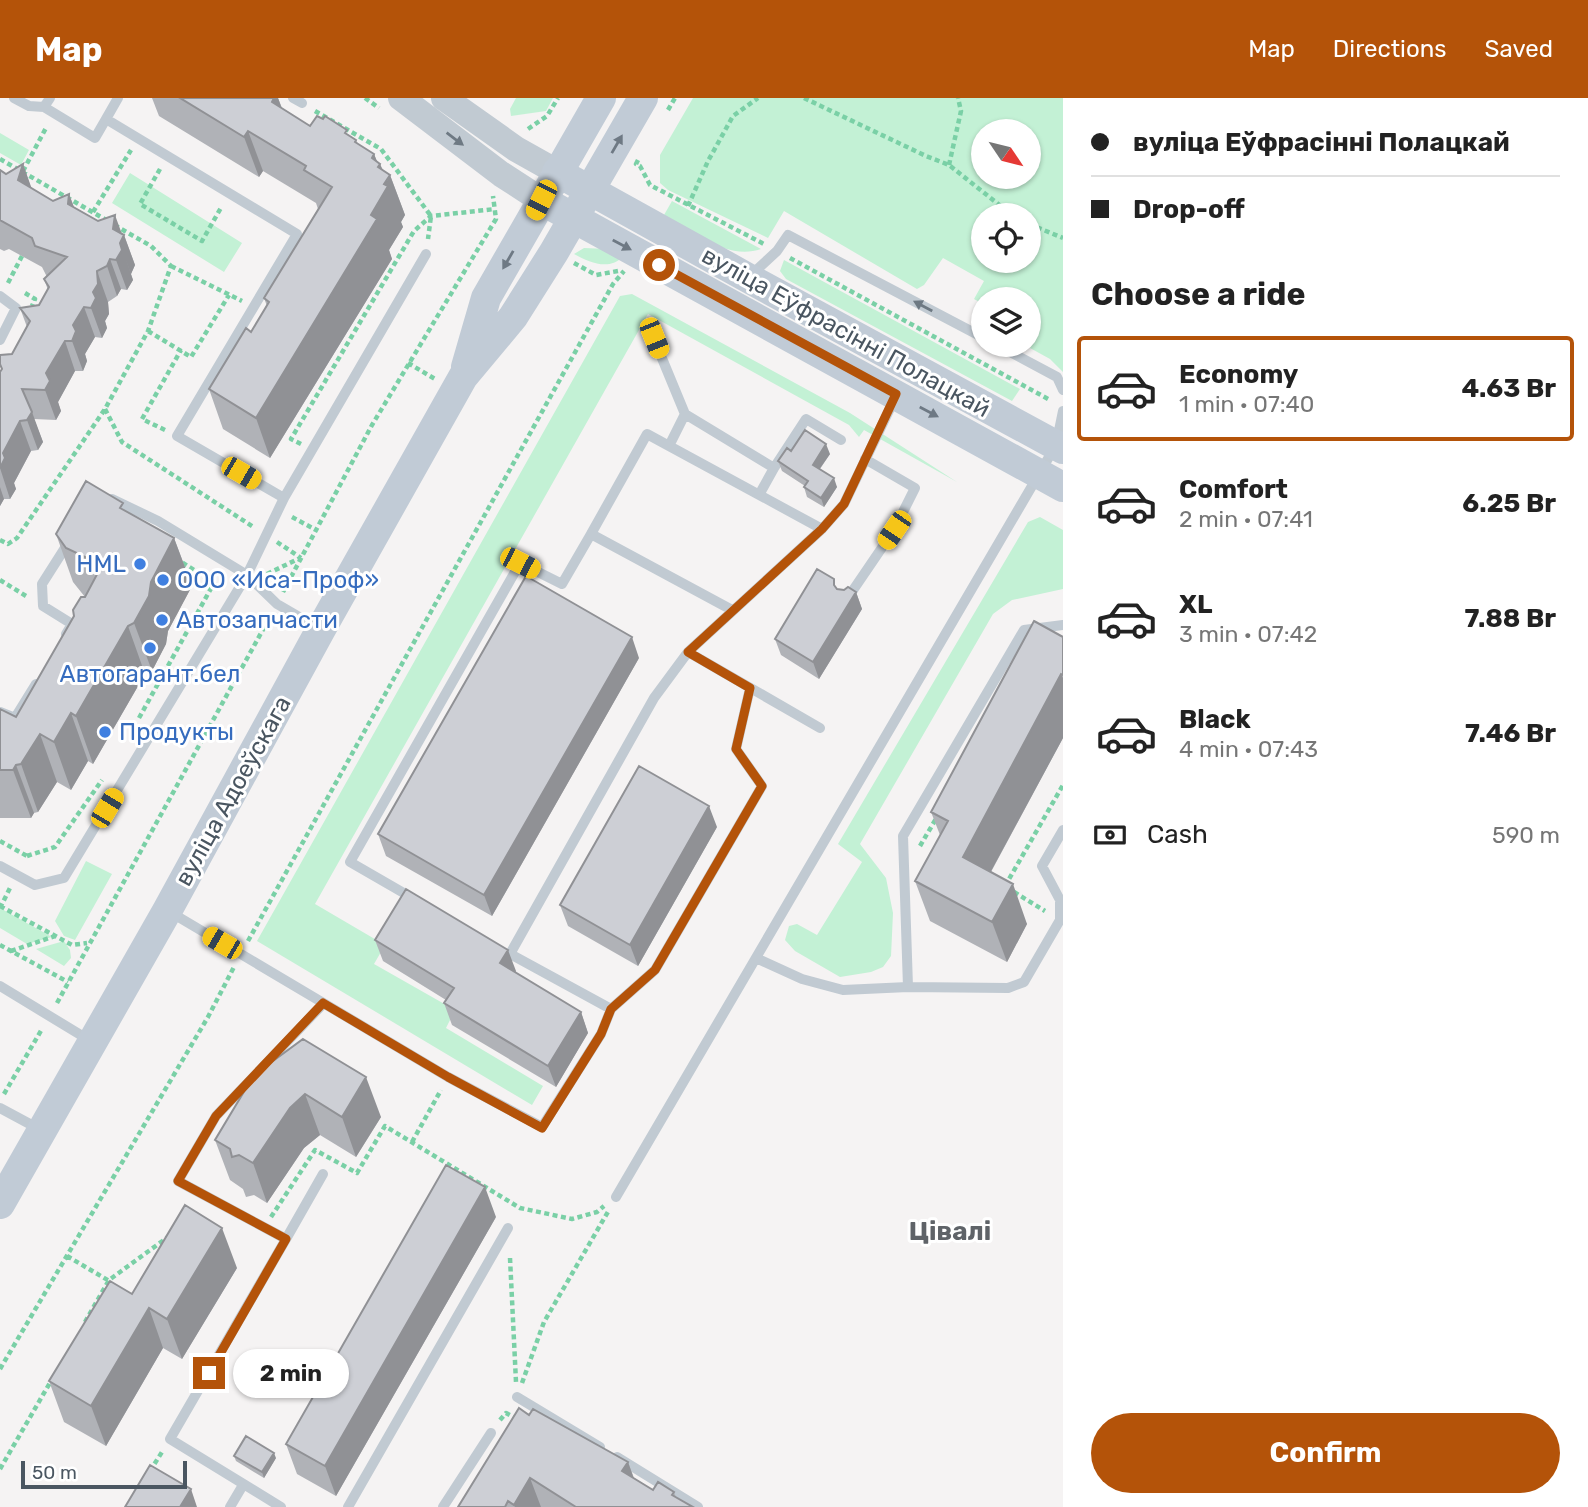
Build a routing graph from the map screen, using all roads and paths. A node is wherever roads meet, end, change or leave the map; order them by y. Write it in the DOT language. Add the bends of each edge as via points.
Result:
graph roads {
  1 [pos="13,98"];
  2 [pos="118,98"];
  3 [pos="401,98"];
  4 [pos="444,98"];
  5 [pos="558,98"];
  6 [pos="601,98"];
  7 [pos="675,98"];
  8 [pos="758,98"];
  9 [pos="804,98"];
  10 [pos="958,98"];
  11 [pos="297,101"];
  12 [pos="49,106"];
  13 [pos="652,109"];
  14 [pos="106,119"];
  15 [pos="517,122"];
  16 [pos="138,138"];
  17 [pos="642,153"];
  18 [pos="168,156"];
  19 [pos="0,159"];
  20 [pos="949,165"];
  21 [pos="22,172"];
  22 [pos="557,172"];
  23 [pos="492,189"];
  24 [pos="590,190"];
  25 [pos="230,193"];
  26 [pos="541,200"];
  27 [pos="997,203"];
  28 [pos="688,206"];
  29 [pos="93,212"];
  30 [pos="574,219"];
  31 [pos="1041,230"];
  32 [pos="1062,240"];
  33 [pos="777,251"];
  34 [pos="426,254"];
  35 [pos="22,256"];
  36 [pos="566,259"];
  37 [pos="171,266"];
  38 [pos="748,278"];
  39 [pos="7,284"];
  40 [pos="229,295"];
  41 [pos="0,296"];
  42 [pos="47,298"];
  43 [pos="35,299"];
  44 [pos="254,307"];
  45 [pos="148,331"];
  46 [pos="971,331"];
  47 [pos="654,338"];
  48 [pos="0,340"];
  49 [pos="181,351"];
  50 [pos="1019,357"];
  51 [pos="463,377"];
  52 [pos="1063,390"];
  53 [pos="896,394"];
  54 [pos="1051,400"];
  55 [pos="105,409"];
  56 [pos="1063,411"];
  57 [pos="685,414"];
  58 [pos="177,436"];
  59 [pos="841,440"];
  60 [pos="669,446"];
  61 [pos="1060,447"];
  62 [pos="865,459"];
  63 [pos="774,468"];
  64 [pos="1051,480"];
  65 [pos="100,494"];
  66 [pos="760,495"];
  67 [pos="284,498"];
  68 [pos="278,509"];
  69 [pos="78,527"];
  70 [pos="822,529"];
  71 [pos="316,530"];
  72 [pos="264,534"];
  73 [pos="591,534"];
  74 [pos="0,540"];
  75 [pos="301,558"];
  76 [pos="179,561"];
  77 [pos="250,578"];
  78 [pos="847,599"];
  79 [pos="277,604"];
  80 [pos="732,610"];
  81 [pos="1063,625"];
  82 [pos="321,629"];
  83 [pos="61,641"];
  84 [pos="688,652"];
  85 [pos="41,674"];
  86 [pos="750,688"];
  87 [pos="0,712"];
  88 [pos="136,723"];
  89 [pos="820,728"];
  90 [pos="110,769"];
  91 [pos="1063,785"];
  92 [pos="941,811"];
  93 [pos="1063,830"];
  94 [pos="27,856"];
  95 [pos="914,858"];
  96 [pos="0,866"];
  97 [pos="402,892"];
  98 [pos="0,906"];
  99 [pos="167,911"];
  100 [pos="1048,913"];
  101 [pos="56,936"];
  102 [pos="88,942"];
  103 [pos="0,945"];
  104 [pos="11,951"];
  105 [pos="241,953"];
  106 [pos="756,958"];
  107 [pos="68,982"];
  108 [pos="0,986"];
  109 [pos="908,987"];
  110 [pos="323,1003"];
  111 [pos="611,1009"];
  112 [pos="50,1016"];
  113 [pos="92,1042"];
  114 [pos="448,1077"];
  115 [pos="0,1101"];
  116 [pos="0,1108"];
  117 [pos="41,1130"];
  118 [pos="412,1142"];
  119 [pos="323,1174"];
  120 [pos="616,1198"];
  121 [pos="0,1204"];
  122 [pos="508,1228"];
  123 [pos="286,1239"];
  124 [pos="67,1256"];
  125 [pos="118,1289"];
  126 [pos="7,1357"];
  127 [pos="0,1359"];
  128 [pos="0,1369"];
  129 [pos="517,1397"];
  130 [pos="506,1413"];
  131 [pos="518,1420"];
  132 [pos="491,1433"];
  133 [pos="170,1439"];
  134 [pos="148,1473"];
  135 [pos="243,1485"];
  136 [pos="230,1507"];
  137 [pos="281,1507"];
  138 [pos="348,1507"];
  139 [pos="443,1507"];
  140 [pos="698,1507"];
  1 -- 12 [label="lane" via="29,106"];
  2 -- 14 [label="lane"];
  3 -- 26 [label="street, one-way"];
  4 -- 22 [label="street"];
  5 -- 15 [label="path" via="547,116 528,130"];
  6 -- 22 [label="main road, вуліца Адоеўскага"];
  7 -- 13 [label="path"];
  8 -- 28 [label="path" via="733,116"];
  9 -- 20 [label="path"];
  10 -- 20 [label="path" via="961,111"];
  11 -- 34 [label="path" via="381,149 431,216"];
  12 -- 14 [label="lane" via="95,138"];
  12 -- 21 [label="path"];
  24 -- 13 [label="main road, вуліца Адоеўскага, one-way"];
  14 -- 16 [label="lane"];
  16 -- 18 [label="lane"];
  16 -- 29 [label="path"];
  17 -- 28 [label="path" via="636,164 650,185"];
  18 -- 25 [label="lane"];
  18 -- 25 [label="path" via="140,204 202,241"];
  19 -- 21 [label="path"];
  20 -- 27 [label="path"];
  21 -- 29 [label="path"];
  22 -- 24 [label="main road, вуліца Еўфрасінні Полацкай"];
  22 -- 26 [label="main road, вуліца Адоеўскага"];
  23 -- 71 [label="path" via="496,219 372,425"];
  24 -- 30 [label="main road, вуліца Адоеўскага"];
  24 -- 38 [label="main road, вуліца Еўфрасінні Полацкай"];
  25 -- 44 [label="lane" via="297,234"];
  26 -- 30 [label="main road, вуліца Еўфрасінні Полацкай"];
  26 -- 51 [label="main road, вуліца Адоеўскага, one-way" via="486,298"];
  28 -- 33 [label="path"];
  29 -- 37 [label="path" via="151,246"];
  30 -- 51 [label="main road, вуліца Адоеўскага" via="513,317"];
  30 -- 53 [label="main road, вуліца Еўфрасінні Полацкай, one-way"];
  31 -- 32 [label="path"];
  33 -- 38 [label="lane"];
  46 -- 33 [label="lane, one-way" via="788,235"];
  33 -- 54 [label="path"];
  34 -- 67 [label="lane"];
  35 -- 39 [label="path"];
  36 -- 105 [label="path" via="596,275 624,270"];
  37 -- 40 [label="path"];
  37 -- 45 [label="path"];
  38 -- 61 [label="main road, вуліца Еўфрасінні Полацкай"];
  40 -- 44 [label="path"];
  40 -- 49 [label="path" via="191,357"];
  41 -- 48 [label="lane" via="16,308"];
  42 -- 43 [label="path"];
  44 -- 58 [label="lane"];
  45 -- 49 [label="path"];
  45 -- 55 [label="path"];
  47 -- 57 [label="lane"];
  49 -- 58 [label="path" via="142,419"];
  50 -- 52 [label="lane" via="1057,377"];
  51 -- 82 [label="main road, вуліца Адоеўскага"];
  53 -- 62 [label="lane"];
  53 -- 64 [label="main road, вуліца Еўфрасінні Полацкай, one-way"];
  55 -- 72 [label="path" via="122,442"];
  55 -- 74 [label="path" via="17,538 8,544"];
  56 -- 61 [label="lane"];
  57 -- 60 [label="lane"];
  57 -- 63 [label="lane"];
  58 -- 67 [label="lane"];
  59 -- 63 [label="lane" via="806,419"];
  60 -- 66 [label="lane"];
  60 -- 73 [label="lane" via="647,434"];
  61 -- 64 [label="lane"];
  62 -- 70 [label="lane" via="844,504"];
  62 -- 78 [label="lane" via="915,488 894,530"];
  63 -- 66 [label="lane"];
  64 -- 106 [label="lane"];
  65 -- 77 [label="lane" via="158,521"];
  66 -- 70 [label="lane"];
  67 -- 68 [label="lane"];
  68 -- 71 [label="path"];
  68 -- 72 [label="lane"];
  69 -- 83 [label="lane" via="42,584 43,606 72,624"];
  70 -- 80 [label="lane"];
  71 -- 75 [label="path"];
  72 -- 75 [label="path"];
  72 -- 77 [label="lane"];
  73 -- 80 [label="lane"];
  73 -- 97 [label="lane" via="562,584 520,563 350,862"];
  75 -- 77 [label="path"];
  75 -- 79 [label="path"];
  76 -- 88 [label="path" via="214,583"];
  77 -- 79 [label="lane"];
  77 -- 96 [label="lane" via="64,878 35,885"];
  79 -- 82 [label="lane"];
  79 -- 102 [label="path"];
  80 -- 84 [label="lane"];
  81 -- 109 [label="lane" via="1024,630 904,836"];
  82 -- 99 [label="main road, вуліца Адоеўскага"];
  84 -- 86 [label="lane"];
  84 -- 111 [label="lane" via="654,698 510,954"];
  85 -- 87 [label="lane" via="15,718"];
  86 -- 89 [label="lane"];
  86 -- 111 [label="lane" via="736,749 762,786 655,970"];
  90 -- 94 [label="path" via="55,847"];
  91 -- 100 [label="path" via="1004,887"];
  92 -- 95 [label="path"];
  93 -- 109 [label="lane" via="1042,866 1060,900 1060,920 1024,982 1008,988"];
  98 -- 101 [label="path"];
  99 -- 105 [label="lane"];
  99 -- 113 [label="main road, вуліца Адоеўскага"];
  101 -- 102 [label="path" via="72,945"];
  101 -- 104 [label="path"];
  102 -- 107 [label="path"];
  103 -- 104 [label="path"];
  104 -- 107 [label="path"];
  105 -- 110 [label="lane"];
  105 -- 124 [label="path"];
  106 -- 109 [label="lane" via="802,979 843,990"];
  106 -- 120 [label="lane"];
  107 -- 112 [label="path"];
  108 -- 112 [label="lane"];
  110 -- 114 [label="lane"];
  110 -- 123 [label="lane" via="216,1116 178,1181"];
  111 -- 114 [label="lane" via="601,1034 542,1128"];
  112 -- 113 [label="lane"];
  112 -- 115 [label="path"];
  113 -- 117 [label="main road, вуліца Адоеўскага"];
  114 -- 118 [label="path"];
  116 -- 117 [label="lane"];
  117 -- 121 [label="main road, вуліца Адоеўскага"];
  119 -- 123 [label="lane"];
  120 -- 129 [label="path" via="544,1322"];
  122 -- 129 [label="path"];
  122 -- 138 [label="lane"];
  123 -- 133 [label="lane"];
  124 -- 125 [label="path"];
  124 -- 126 [label="path"];
  126 -- 127 [label="path"];
  126 -- 128 [label="path"];
  129 -- 130 [label="path"];
  129 -- 140 [label="lane"];
  130 -- 131 [label="path"];
  130 -- 132 [label="path"];
  132 -- 139 [label="lane"];
  133 -- 134 [label="path"];
  133 -- 135 [label="lane"];
  135 -- 136 [label="lane"];
  135 -- 137 [label="lane"];
}
